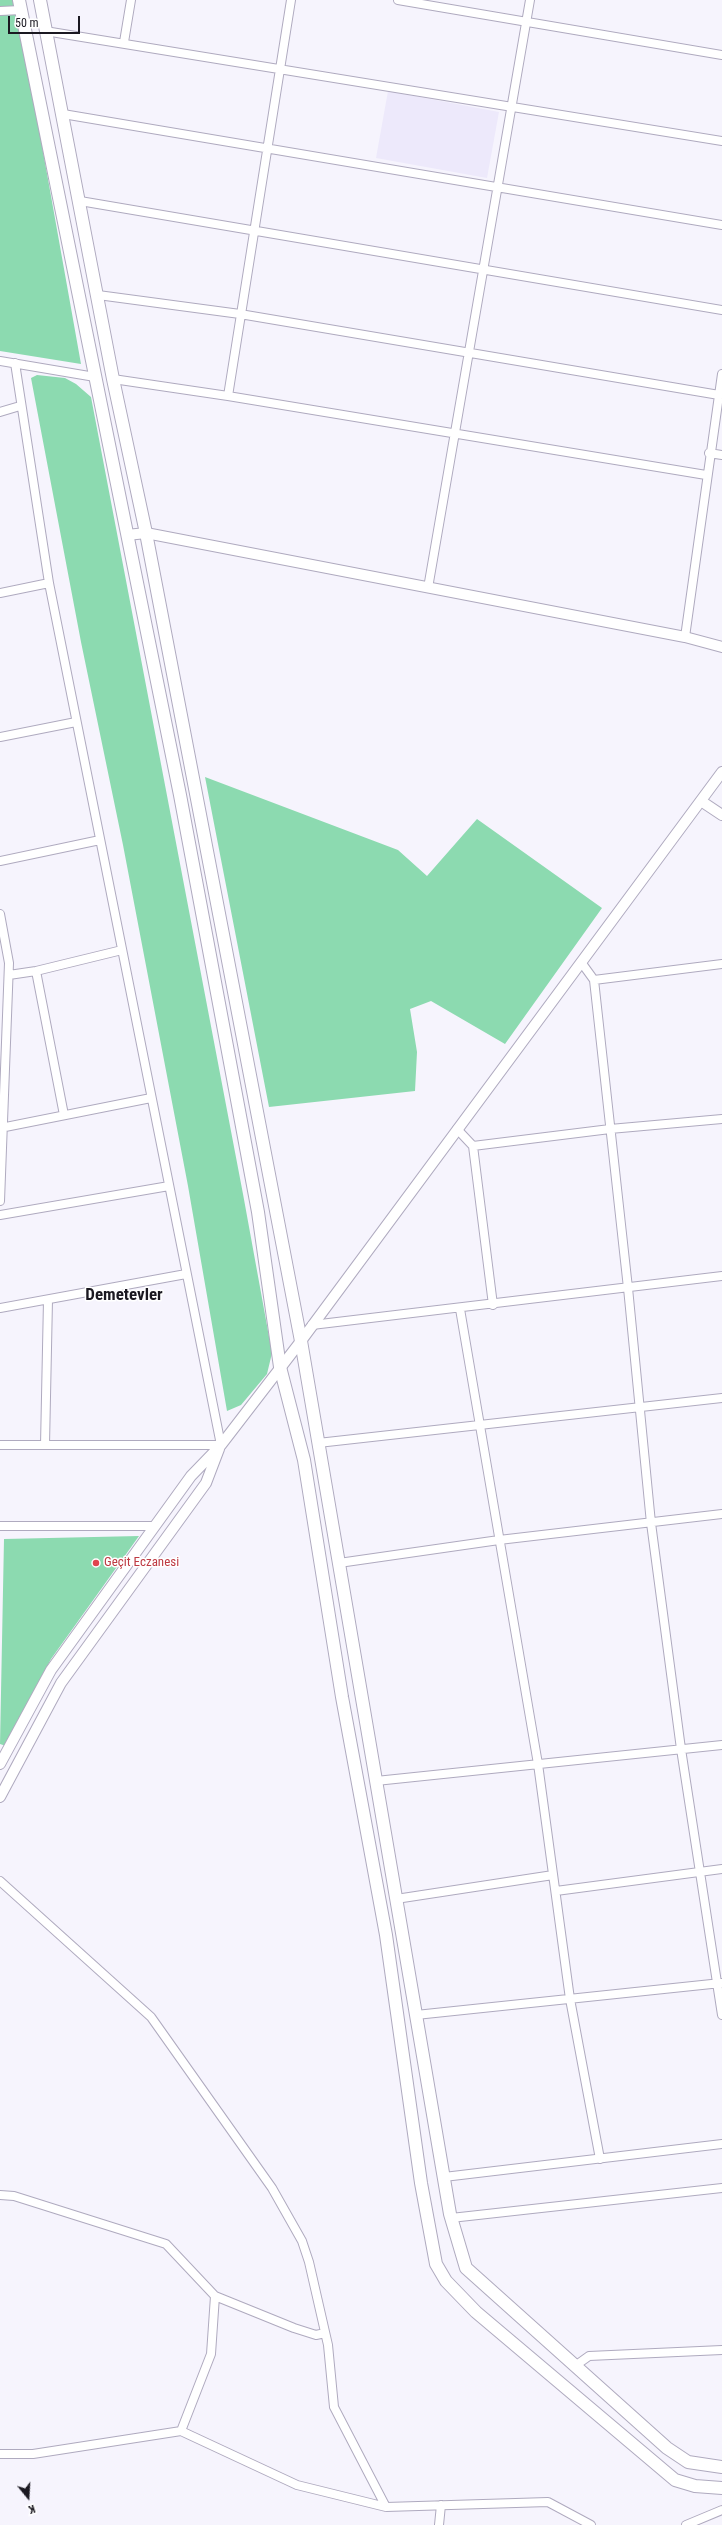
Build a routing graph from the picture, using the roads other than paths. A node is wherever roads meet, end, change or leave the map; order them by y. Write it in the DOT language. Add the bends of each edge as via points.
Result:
graph roads {
  1 [pos="40,0"];
  2 [pos="131,0"];
  3 [pos="291,0"];
  4 [pos="398,0"];
  5 [pos="530,0"];
  6 [pos="20,5"];
  7 [pos="0,11"];
  8 [pos="526,22"];
  9 [pos="45,31"];
  10 [pos="124,42"];
  11 [pos="722,55"];
  12 [pos="281,68"];
  13 [pos="511,107"];
  14 [pos="63,114"];
  15 [pos="722,141"];
  16 [pos="266,148"];
  17 [pos="497,188"];
  18 [pos="80,201"];
  19 [pos="722,225"];
  20 [pos="253,232"];
  21 [pos="483,270"];
  22 [pos="98,295"];
  23 [pos="722,310"];
  24 [pos="240,314"];
  25 [pos="469,353"];
  26 [pos="0,361"];
  27 [pos="15,363"];
  28 [pos="722,374"];
  29 [pos="95,376"];
  30 [pos="113,379"];
  31 [pos="719,395"];
  32 [pos="228,396"];
  33 [pos="20,406"];
  34 [pos="0,412"];
  35 [pos="455,434"];
  36 [pos="709,453"];
  37 [pos="722,456"];
  38 [pos="706,475"];
  39 [pos="146,533"];
  40 [pos="127,535"];
  41 [pos="49,583"];
  42 [pos="428,588"];
  43 [pos="0,593"];
  44 [pos="685,637"];
  45 [pos="722,647"];
  46 [pos="76,722"];
  47 [pos="0,737"];
  48 [pos="722,772"];
  49 [pos="701,801"];
  50 [pos="722,815"];
  51 [pos="100,840"];
  52 [pos="0,862"];
  53 [pos="0,914"];
  54 [pos="1,928"];
  55 [pos="122,950"];
  56 [pos="581,962"];
  57 [pos="722,964"];
  58 [pos="36,971"];
  59 [pos="9,975"];
  60 [pos="594,980"];
  61 [pos="4,1007"];
  62 [pos="151,1098"];
  63 [pos="64,1115"];
  64 [pos="722,1119"];
  65 [pos="2,1128"];
  66 [pos="457,1129"];
  67 [pos="610,1129"];
  68 [pos="473,1146"];
  69 [pos="169,1186"];
  70 [pos="0,1201"];
  71 [pos="0,1215"];
  72 [pos="186,1274"];
  73 [pos="722,1276"];
  74 [pos="628,1288"];
  75 [pos="48,1300"];
  76 [pos="493,1305"];
  77 [pos="0,1308"];
  78 [pos="460,1309"];
  79 [pos="312,1325"];
  80 [pos="301,1341"];
  81 [pos="280,1367"];
  82 [pos="722,1398"];
  83 [pos="638,1407"];
  84 [pos="480,1425"];
  85 [pos="318,1442"];
  86 [pos="0,1445"];
  87 [pos="45,1445"];
  88 [pos="221,1445"];
  89 [pos="722,1514"];
  90 [pos="651,1523"];
  91 [pos="0,1526"];
  92 [pos="154,1526"];
  93 [pos="499,1540"];
  94 [pos="339,1563"];
  95 [pos="722,1745"];
  96 [pos="681,1749"];
  97 [pos="0,1764"];
  98 [pos="538,1764"];
  99 [pos="376,1781"];
  100 [pos="0,1797"];
  101 [pos="722,1869"];
  102 [pos="700,1872"];
  103 [pos="554,1875"];
  104 [pos="0,1882"];
  105 [pos="556,1891"];
  106 [pos="396,1900"];
  107 [pos="720,1984"];
  108 [pos="570,1999"];
  109 [pos="416,2014"];
  110 [pos="722,2015"];
  111 [pos="722,2144"];
  112 [pos="600,2159"];
  113 [pos="444,2177"];
  114 [pos="722,2188"];
  115 [pos="0,2195"];
  116 [pos="451,2218"];
  117 [pos="215,2296"];
  118 [pos="325,2333"];
  119 [pos="722,2350"];
  120 [pos="575,2366"];
  121 [pos="181,2431"];
  122 [pos="0,2454"];
  123 [pos="722,2467"];
  124 [pos="722,2488"];
  125 [pos="441,2505"];
  126 [pos="386,2508"];
  127 [pos="722,2510"];
  128 [pos="439,2525"];
  129 [pos="591,2525"];
  130 [pos="686,2525"];
  1 -- 9 [label="main road"];
  2 -- 10 [label="street"];
  3 -- 12 [label="street"];
  4 -- 8 [label="street"];
  5 -- 8 [label="street"];
  6 -- 7 [label="street"];
  6 -- 29 [label="main road"];
  8 -- 11 [label="street"];
  8 -- 13 [label="street"];
  9 -- 10 [label="street"];
  9 -- 14 [label="main road"];
  10 -- 12 [label="street"];
  12 -- 13 [label="street"];
  12 -- 16 [label="street"];
  13 -- 15 [label="street"];
  13 -- 17 [label="street"];
  14 -- 16 [label="street"];
  14 -- 18 [label="main road"];
  16 -- 17 [label="street"];
  16 -- 20 [label="street"];
  17 -- 19 [label="street"];
  17 -- 21 [label="street"];
  18 -- 20 [label="street"];
  18 -- 22 [label="main road"];
  20 -- 21 [label="street"];
  20 -- 24 [label="street"];
  21 -- 23 [label="street"];
  21 -- 25 [label="street"];
  22 -- 24 [label="street"];
  22 -- 30 [label="main road"];
  24 -- 25 [label="street"];
  24 -- 32 [label="street"];
  25 -- 31 [label="street"];
  25 -- 35 [label="street"];
  26 -- 27 [label="street"];
  27 -- 29 [label="street"];
  27 -- 33 [label="street"];
  28 -- 31 [label="street"];
  29 -- 40 [label="main road"];
  30 -- 32 [label="street"];
  30 -- 39 [label="main road"];
  31 -- 36 [label="street"];
  32 -- 35 [label="street"];
  33 -- 34 [label="street"];
  33 -- 41 [label="street"];
  35 -- 38 [label="street"];
  35 -- 42 [label="street"];
  36 -- 37 [label="street"];
  36 -- 38 [label="street"];
  38 -- 44 [label="street"];
  39 -- 40 [label="street"];
  39 -- 42 [label="street"];
  39 -- 80 [label="main road"];
  40 -- 81 [label="main road" via="180,794 258,1212"];
  41 -- 43 [label="street"];
  41 -- 46 [label="street"];
  42 -- 44 [label="street"];
  44 -- 45 [label="street"];
  46 -- 47 [label="street"];
  46 -- 51 [label="street"];
  48 -- 49 [label="street"];
  49 -- 50 [label="street"];
  49 -- 56 [label="street"];
  51 -- 52 [label="street"];
  51 -- 55 [label="street"];
  53 -- 54 [label="street"];
  54 -- 59 [label="street" via="9,963"];
  55 -- 58 [label="street"];
  55 -- 62 [label="street"];
  56 -- 60 [label="street"];
  56 -- 66 [label="street"];
  57 -- 60 [label="street"];
  58 -- 59 [label="street"];
  58 -- 63 [label="street"];
  59 -- 61 [label="street"];
  60 -- 67 [label="street"];
  61 -- 65 [label="street"];
  62 -- 63 [label="street"];
  62 -- 69 [label="street"];
  63 -- 65 [label="street"];
  64 -- 67 [label="street"];
  65 -- 70 [label="street"];
  66 -- 68 [label="street"];
  66 -- 79 [label="street"];
  67 -- 68 [label="street"];
  67 -- 74 [label="street"];
  68 -- 76 [label="street"];
  69 -- 71 [label="street"];
  69 -- 72 [label="street"];
  72 -- 75 [label="street"];
  72 -- 88 [label="street"];
  73 -- 74 [label="street"];
  74 -- 76 [label="street"];
  74 -- 83 [label="street"];
  75 -- 77 [label="street"];
  75 -- 87 [label="street"];
  76 -- 78 [label="street"];
  78 -- 79 [label="street"];
  78 -- 84 [label="street"];
  79 -- 80 [label="street"];
  80 -- 81 [label="street"];
  80 -- 85 [label="main road"];
  81 -- 88 [label="street"];
  81 -- 124 [label="main road" via="304,1460 342,1697 386,1935 421,2183 436,2264 446,2281 476,2312 675,2480 695,2486"];
  82 -- 83 [label="street"];
  83 -- 84 [label="street"];
  83 -- 90 [label="street"];
  84 -- 85 [label="street"];
  84 -- 93 [label="street"];
  85 -- 94 [label="main road"];
  86 -- 87 [label="street"];
  87 -- 88 [label="street"];
  88 -- 92 [label="street" via="191,1476"];
  88 -- 100 [label="street" via="206,1483 61,1683"];
  89 -- 90 [label="street"];
  90 -- 93 [label="street"];
  90 -- 96 [label="street"];
  91 -- 92 [label="street"];
  92 -- 97 [label="street" via="51,1670"];
  93 -- 94 [label="street"];
  93 -- 98 [label="street"];
  94 -- 99 [label="main road"];
  95 -- 96 [label="street"];
  96 -- 98 [label="street"];
  96 -- 102 [label="street"];
  98 -- 99 [label="street"];
  98 -- 103 [label="street"];
  99 -- 106 [label="main road"];
  101 -- 102 [label="street"];
  102 -- 105 [label="street"];
  102 -- 107 [label="street"];
  103 -- 105 [label="street"];
  103 -- 106 [label="street"];
  104 -- 118 [label="street" via="151,2017 257,2166 289,2216 309,2262"];
  105 -- 108 [label="street"];
  106 -- 109 [label="main road"];
  107 -- 108 [label="street"];
  107 -- 110 [label="street"];
  108 -- 109 [label="street"];
  108 -- 112 [label="street"];
  109 -- 113 [label="main road"];
  111 -- 112 [label="street"];
  112 -- 113 [label="street"];
  113 -- 116 [label="main road"];
  114 -- 116 [label="street"];
  115 -- 117 [label="street" via="14,2196 166,2244"];
  116 -- 120 [label="main road" via="466,2268"];
  117 -- 118 [label="street" via="294,2328 316,2335"];
  117 -- 121 [label="street" via="211,2354"];
  118 -- 126 [label="street" via="334,2407"];
  119 -- 120 [label="street" via="589,2356"];
  120 -- 123 [label="main road" via="666,2448 688,2462"];
  121 -- 122 [label="street" via="33,2454"];
  121 -- 126 [label="street" via="297,2486"];
  125 -- 126 [label="street"];
  125 -- 128 [label="street"];
  125 -- 129 [label="street" via="548,2502"];
  127 -- 130 [label="street"];
}
